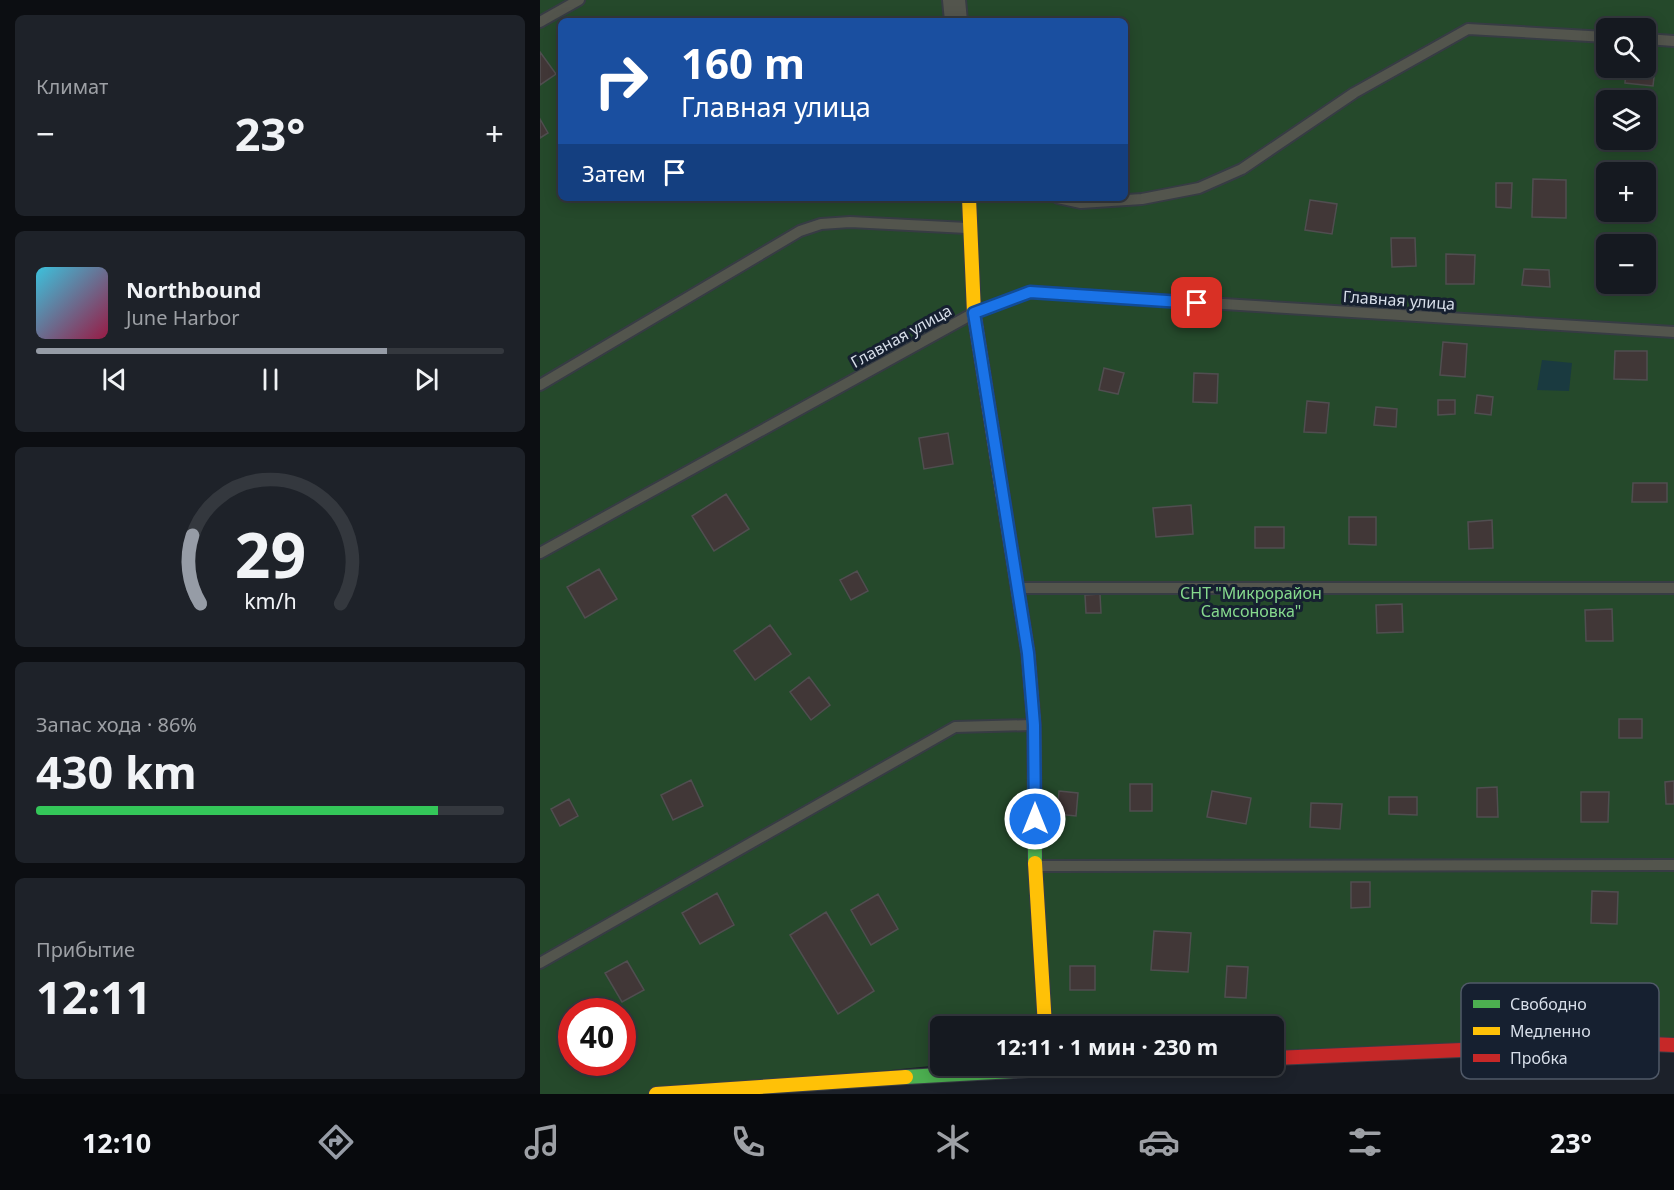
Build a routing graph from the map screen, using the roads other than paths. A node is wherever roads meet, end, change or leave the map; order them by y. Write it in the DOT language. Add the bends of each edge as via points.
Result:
graph roads {
  1 [pos="579,0"];
  2 [pos="954,0"];
  3 [pos="956,18"];
  4 [pos="540,22"];
  5 [pos="1596,36"];
  6 [pos="1656,40"];
  7 [pos="1674,41"];
  8 [pos="1128,200"];
  9 [pos="969,201"];
  10 [pos="1072,201"];
  11 [pos="1112,201"];
  12 [pos="970,228"];
  13 [pos="974,313"];
  14 [pos="1674,332"];
  15 [pos="540,385"];
  16 [pos="540,553"];
  17 [pos="1019,588"];
  18 [pos="1674,588"];
  19 [pos="1034,725"];
  20 [pos="1674,865"];
  21 [pos="1035,866"];
  22 [pos="540,963"];
  23 [pos="1044,1016"];
  24 [pos="1659,1044"];
  25 [pos="1674,1045"];
  26 [pos="1461,1050"];
  27 [pos="1284,1058"];
  28 [pos="930,1074"];
  29 [pos="656,1094"];
  1 -- 4 [label="lane"];
  2 -- 3 [label="street"];
  5 -- 8 [label="lane" via="1468,29 1354,93 1242,169 1199,188"];
  6 -- 7 [label="lane"];
  9 -- 12 [label="street"];
  10 -- 11 [label="lane"];
  12 -- 13 [label="street"];
  12 -- 15 [label="lane" via="850,222 821,224 800,231"];
  13 -- 14 [label="lane, Главная улица" via="1030,292"];
  13 -- 16 [label="lane, Главная улица"];
  13 -- 17 [label="street"];
  17 -- 18 [label="lane"];
  17 -- 19 [label="street"];
  19 -- 21 [label="street"];
  19 -- 22 [label="lane" via="956,727"];
  20 -- 21 [label="lane"];
  21 -- 23 [label="street"];
  24 -- 25 [label="street"];
  26 -- 27 [label="street"];
  28 -- 29 [label="street"];
}
